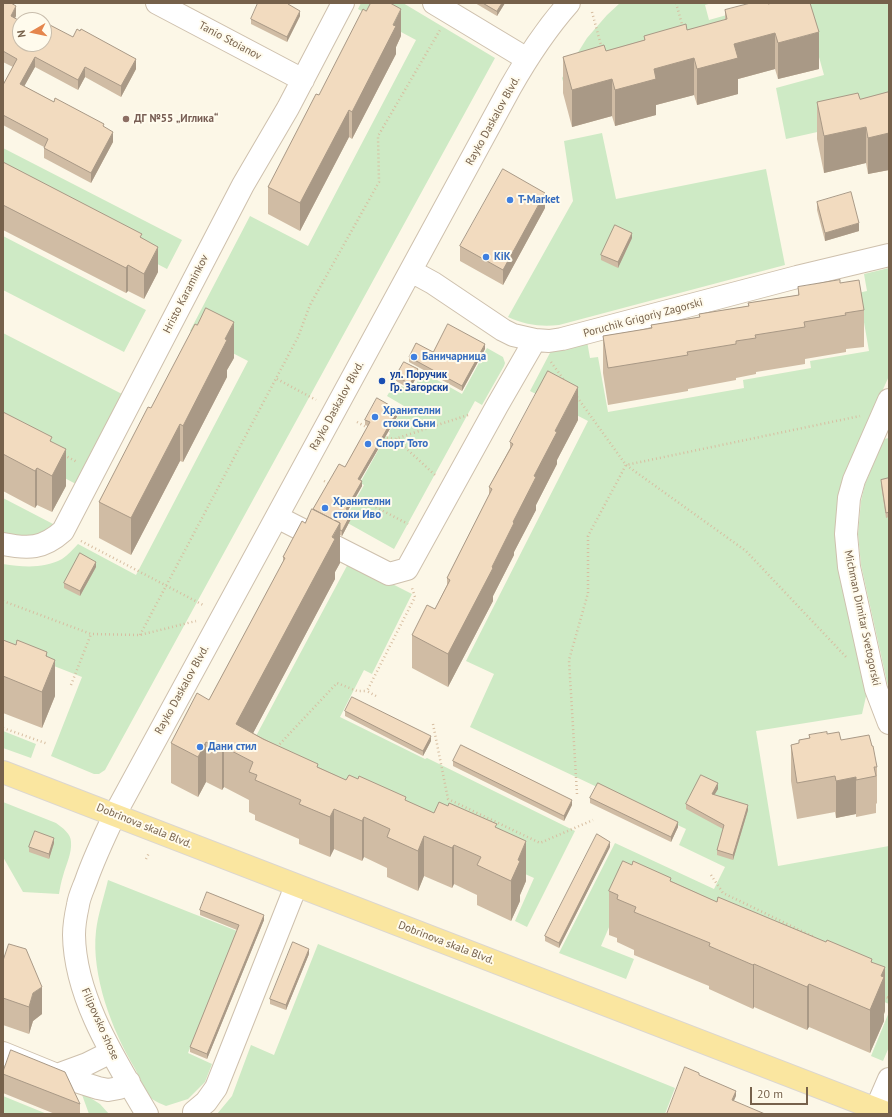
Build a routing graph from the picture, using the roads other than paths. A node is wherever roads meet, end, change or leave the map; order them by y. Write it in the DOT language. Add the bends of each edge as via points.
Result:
graph roads {
  1 [pos="157,3"];
  2 [pos="343,3"];
  3 [pos="569,3"];
  4 [pos="442,8"];
  5 [pos="527,59"];
  6 [pos="303,80"];
  7 [pos="889,254"];
  8 [pos="411,271"];
  9 [pos="535,340"];
  10 [pos="886,406"];
  11 [pos="277,517"];
  12 [pos="3,544"];
  13 [pos="889,723"];
  14 [pos="3,772"];
  15 [pos="115,814"];
  16 [pos="296,886"];
  17 [pos="3,1052"];
  18 [pos="111,1052"];
  19 [pos="57,1075"];
  20 [pos="889,1079"];
  21 [pos="129,1082"];
  22 [pos="194,1112"];
  23 [pos="882,1112"];
  24 [pos="147,1114"];
  1 -- 6 [label="street, Tanio Stoianov"];
  2 -- 6 [label="street, Hristo Karaminkov"];
  3 -- 5 [label="street, Rayko Daskalov Blvd."];
  4 -- 5 [label="street"];
  5 -- 8 [label="street, Rayko Daskalov Blvd."];
  6 -- 12 [label="street, Hristo Karaminkov" via="242,185 63,531 52,541 38,546"];
  7 -- 9 [label="street, Poruchik Grigoriy Zagorski" via="562,339"];
  8 -- 9 [label="street, Poruchik Grigoriy Zagorski" via="503,330"];
  8 -- 11 [label="street, Rayko Daskalov Blvd."];
  9 -- 11 [label="street" via="407,569 389,574"];
  10 -- 13 [label="street, Michman Dimitar Svetogorski" via="854,480 849,498 846,534 849,567 876,689"];
  11 -- 15 [label="street, Rayko Daskalov Blvd."];
  14 -- 15 [label="main road, Dobrinova skala Blvd."];
  15 -- 16 [label="main road, Dobrinova skala Blvd."];
  15 -- 18 [label="street, Filipovsko shose" via="95,854 78,903 74,934 82,983"];
  16 -- 22 [label="street" via="216,1088 206,1102"];
  16 -- 23 [label="main road, Dobrinova skala Blvd."];
  17 -- 19 [label="street"];
  18 -- 19 [label="street"];
  18 -- 21 [label="street, Filipovsko shose"];
  19 -- 21 [label="street" via="108,1090 119,1088"];
  20 -- 23 [label="street"];
  21 -- 24 [label="street, Filipovsko shose"];
}
